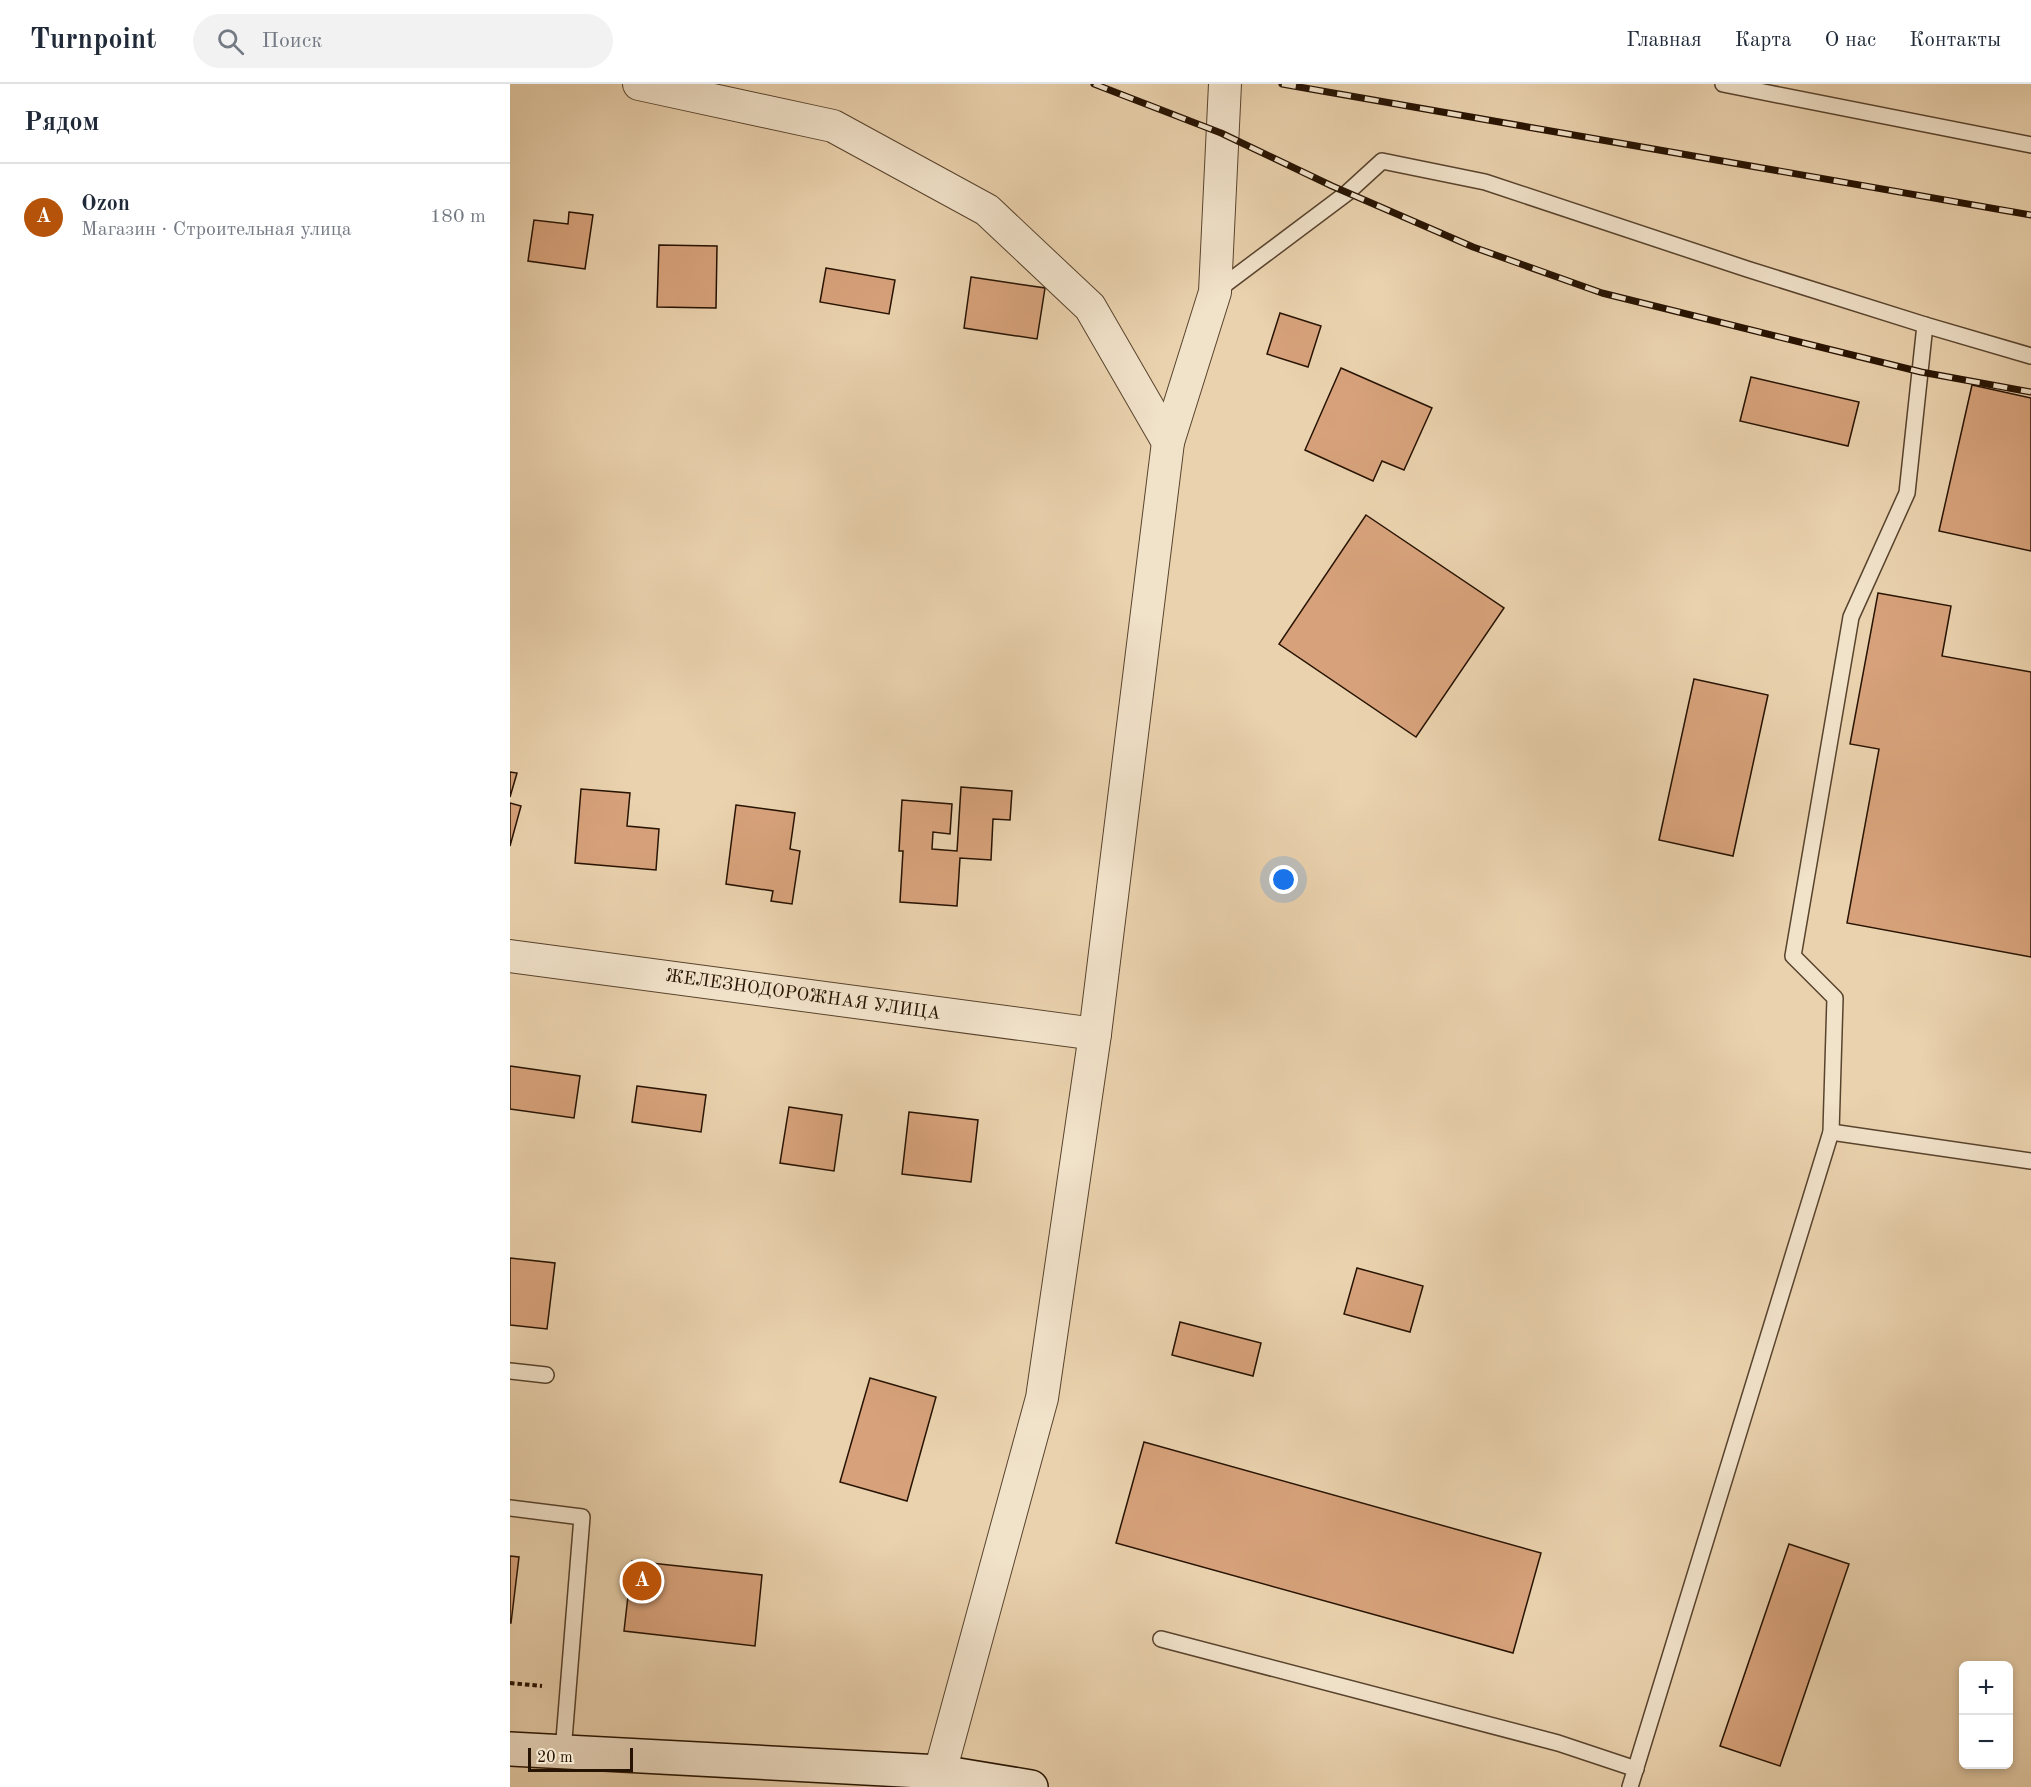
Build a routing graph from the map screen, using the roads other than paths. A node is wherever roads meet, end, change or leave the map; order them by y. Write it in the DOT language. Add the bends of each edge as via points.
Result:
graph roads {
  1 [pos="639,84"];
  2 [pos="1225,84"];
  3 [pos="1723,84"];
  4 [pos="2031,145"];
  5 [pos="1215,292"];
  6 [pos="1925,325"];
  7 [pos="2031,356"];
  8 [pos="1168,442"];
  9 [pos="510,956"];
  10 [pos="1095,1034"];
  11 [pos="1831,1132"];
  12 [pos="2031,1161"];
  13 [pos="510,1371"];
  14 [pos="546,1375"];
  15 [pos="510,1508"];
  16 [pos="1161,1639"];
  17 [pos="510,1749"];
  18 [pos="563,1752"];
  19 [pos="1636,1769"];
  20 [pos="940,1772"];
  21 [pos="1031,1787"];
  22 [pos="1630,1787"];
  1 -- 8 [label="street" via="833,126 987,210 1090,307"];
  2 -- 5 [label="street"];
  3 -- 4 [label="lane"];
  5 -- 6 [label="lane" via="1347,193 1382,161 1485,183"];
  5 -- 8 [label="street"];
  6 -- 7 [label="lane"];
  6 -- 11 [label="lane" via="1907,493 1851,617 1793,956 1834,998"];
  8 -- 10 [label="street"];
  9 -- 10 [label="street, ЖЕЛЕЗНОДОРОЖНАЯ УЛИЦА"];
  10 -- 20 [label="street" via="1042,1398"];
  11 -- 12 [label="lane"];
  11 -- 19 [label="lane"];
  13 -- 14 [label="lane"];
  15 -- 18 [label="lane" via="582,1517"];
  16 -- 19 [label="lane" via="1558,1743"];
  17 -- 18 [label="main road"];
  18 -- 20 [label="main road"];
  19 -- 22 [label="lane"];
  20 -- 21 [label="main road"];
}
